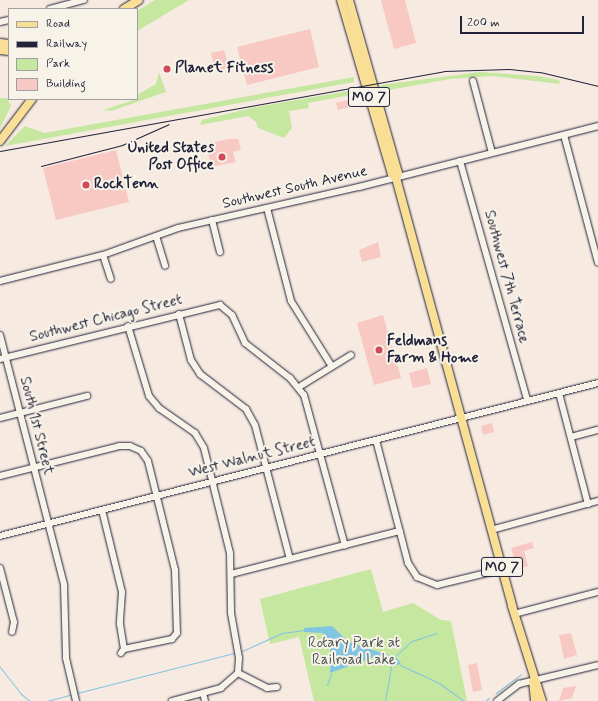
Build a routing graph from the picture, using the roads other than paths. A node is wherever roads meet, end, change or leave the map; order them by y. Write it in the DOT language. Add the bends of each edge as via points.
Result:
graph roads {
  1 [pos="84,0"];
  2 [pos="139,0"];
  3 [pos="341,0"];
  4 [pos="349,0"];
  5 [pos="54,8"];
  6 [pos="126,8"];
  7 [pos="473,80"];
  8 [pos="31,100"];
  9 [pos="598,126"];
  10 [pos="564,135"];
  11 [pos="0,141"];
  12 [pos="492,153"];
  13 [pos="460,161"];
  14 [pos="396,178"];
  15 [pos="267,208"];
  16 [pos="212,220"];
  17 [pos="156,236"];
  18 [pos="220,252"];
  19 [pos="103,255"];
  20 [pos="598,263"];
  21 [pos="165,266"];
  22 [pos="111,279"];
  23 [pos="0,281"];
  24 [pos="179,314"];
  25 [pos="128,326"];
  26 [pos="0,335"];
  27 [pos="352,355"];
  28 [pos="3,358"];
  29 [pos="331,365"];
  30 [pos="598,383"];
  31 [pos="299,387"];
  32 [pos="559,393"];
  33 [pos="87,396"];
  34 [pos="527,400"];
  35 [pos="20,413"];
  36 [pos="462,417"];
  37 [pos="0,418"];
  38 [pos="598,430"];
  39 [pos="571,437"];
  40 [pos="376,440"];
  41 [pos="322,453"];
  42 [pos="34,468"];
  43 [pos="266,468"];
  44 [pos="0,476"];
  45 [pos="212,482"];
  46 [pos="158,495"];
  47 [pos="598,501"];
  48 [pos="588,504"];
  49 [pos="102,510"];
  50 [pos="48,524"];
  51 [pos="492,530"];
  52 [pos="400,531"];
  53 [pos="0,536"];
  54 [pos="345,546"];
  55 [pos="290,559"];
  56 [pos="0,568"];
  57 [pos="503,569"];
  58 [pos="231,574"];
  59 [pos="598,592"];
  60 [pos="514,614"];
  61 [pos="12,632"];
  62 [pos="598,665"];
  63 [pos="238,673"];
  64 [pos="533,681"];
  65 [pos="277,687"];
  66 [pos="203,693"];
  67 [pos="76,701"];
  68 [pos="172,701"];
  69 [pos="205,701"];
  70 [pos="497,701"];
  71 [pos="534,701"];
  72 [pos="542,701"];
  1 -- 5 [label="street"];
  2 -- 6 [label="main road"];
  3 -- 14 [label="main road, MO 7" via="392,174"];
  4 -- 14 [label="main road, MO 7" via="398,173"];
  7 -- 12 [label="street"];
  8 -- 11 [label="main road"];
  9 -- 10 [label="street, Southwest South Avenue"];
  10 -- 12 [label="street, Southwest South Avenue"];
  10 -- 20 [label="street"];
  12 -- 13 [label="street, Southwest South Avenue"];
  13 -- 14 [label="street, Southwest South Avenue"];
  13 -- 34 [label="street, Southwest 7th Terrace"];
  14 -- 15 [label="street, Southwest South Avenue"];
  14 -- 36 [label="main road, MO 7"];
  15 -- 16 [label="street, Southwest South Avenue"];
  15 -- 29 [label="street" via="291,301"];
  16 -- 17 [label="street, Southwest South Avenue"];
  16 -- 18 [label="street"];
  17 -- 19 [label="street, Southwest South Avenue"];
  17 -- 21 [label="street"];
  19 -- 22 [label="street"];
  19 -- 23 [label="street, Southwest South Avenue"];
  24 -- 25 [label="street, Southwest Chicago Street"];
  24 -- 31 [label="street, Southwest Chicago Street" via="212,305 227,309 245,343"];
  24 -- 43 [label="street" via="192,360 200,374 251,416"];
  25 -- 28 [label="street, Southwest Chicago Street"];
  25 -- 45 [label="street" via="147,393 159,408 195,433 204,448"];
  26 -- 28 [label="street, South 1st Street"];
  27 -- 29 [label="street"];
  28 -- 35 [label="street, South 1st Street"];
  29 -- 31 [label="street"];
  30 -- 32 [label="street, West Walnut Street"];
  31 -- 41 [label="street" via="310,409"];
  32 -- 34 [label="street, West Walnut Street"];
  32 -- 39 [label="street"];
  33 -- 35 [label="street"];
  34 -- 36 [label="street, West Walnut Street"];
  35 -- 37 [label="street"];
  35 -- 42 [label="street, South 1st Street"];
  36 -- 40 [label="street, West Walnut Street"];
  36 -- 51 [label="main road, MO 7"];
  38 -- 39 [label="street"];
  39 -- 48 [label="street"];
  40 -- 41 [label="street, West Walnut Street"];
  40 -- 52 [label="street"];
  41 -- 43 [label="street, West Walnut Street"];
  41 -- 54 [label="street"];
  42 -- 44 [label="street"];
  42 -- 46 [label="street" via="124,446 141,452 148,461"];
  42 -- 50 [label="street, South 1st Street"];
  43 -- 45 [label="street, West Walnut Street"];
  43 -- 55 [label="street"];
  45 -- 46 [label="street, West Walnut Street"];
  45 -- 58 [label="street" via="228,543"];
  46 -- 49 [label="street, West Walnut Street"];
  46 -- 49 [label="street" via="175,570 177,631 176,637 172,639 123,651 120,624 122,592"];
  47 -- 48 [label="street"];
  48 -- 51 [label="street"];
  49 -- 50 [label="street, West Walnut Street"];
  50 -- 53 [label="street, West Walnut Street"];
  50 -- 67 [label="street, South 1st Street" via="64,585 66,658"];
  51 -- 57 [label="main road, MO 7"];
  52 -- 54 [label="street"];
  52 -- 57 [label="street" via="412,571 431,584 446,584"];
  54 -- 55 [label="street"];
  55 -- 58 [label="street"];
  56 -- 61 [label="street" via="14,622"];
  57 -- 60 [label="main road, MO 7"];
  58 -- 63 [label="street" via="231,613 239,658"];
  59 -- 60 [label="street"];
  60 -- 64 [label="main road, MO 7"];
  62 -- 64 [label="street"];
  63 -- 65 [label="street" via="267,688"];
  63 -- 66 [label="street" via="227,685"];
  64 -- 70 [label="street" via="519,684"];
  64 -- 71 [label="main road, MO 7"];
  64 -- 72 [label="main road, MO 7"];
  66 -- 68 [label="street"];
  66 -- 69 [label="street"];
}
